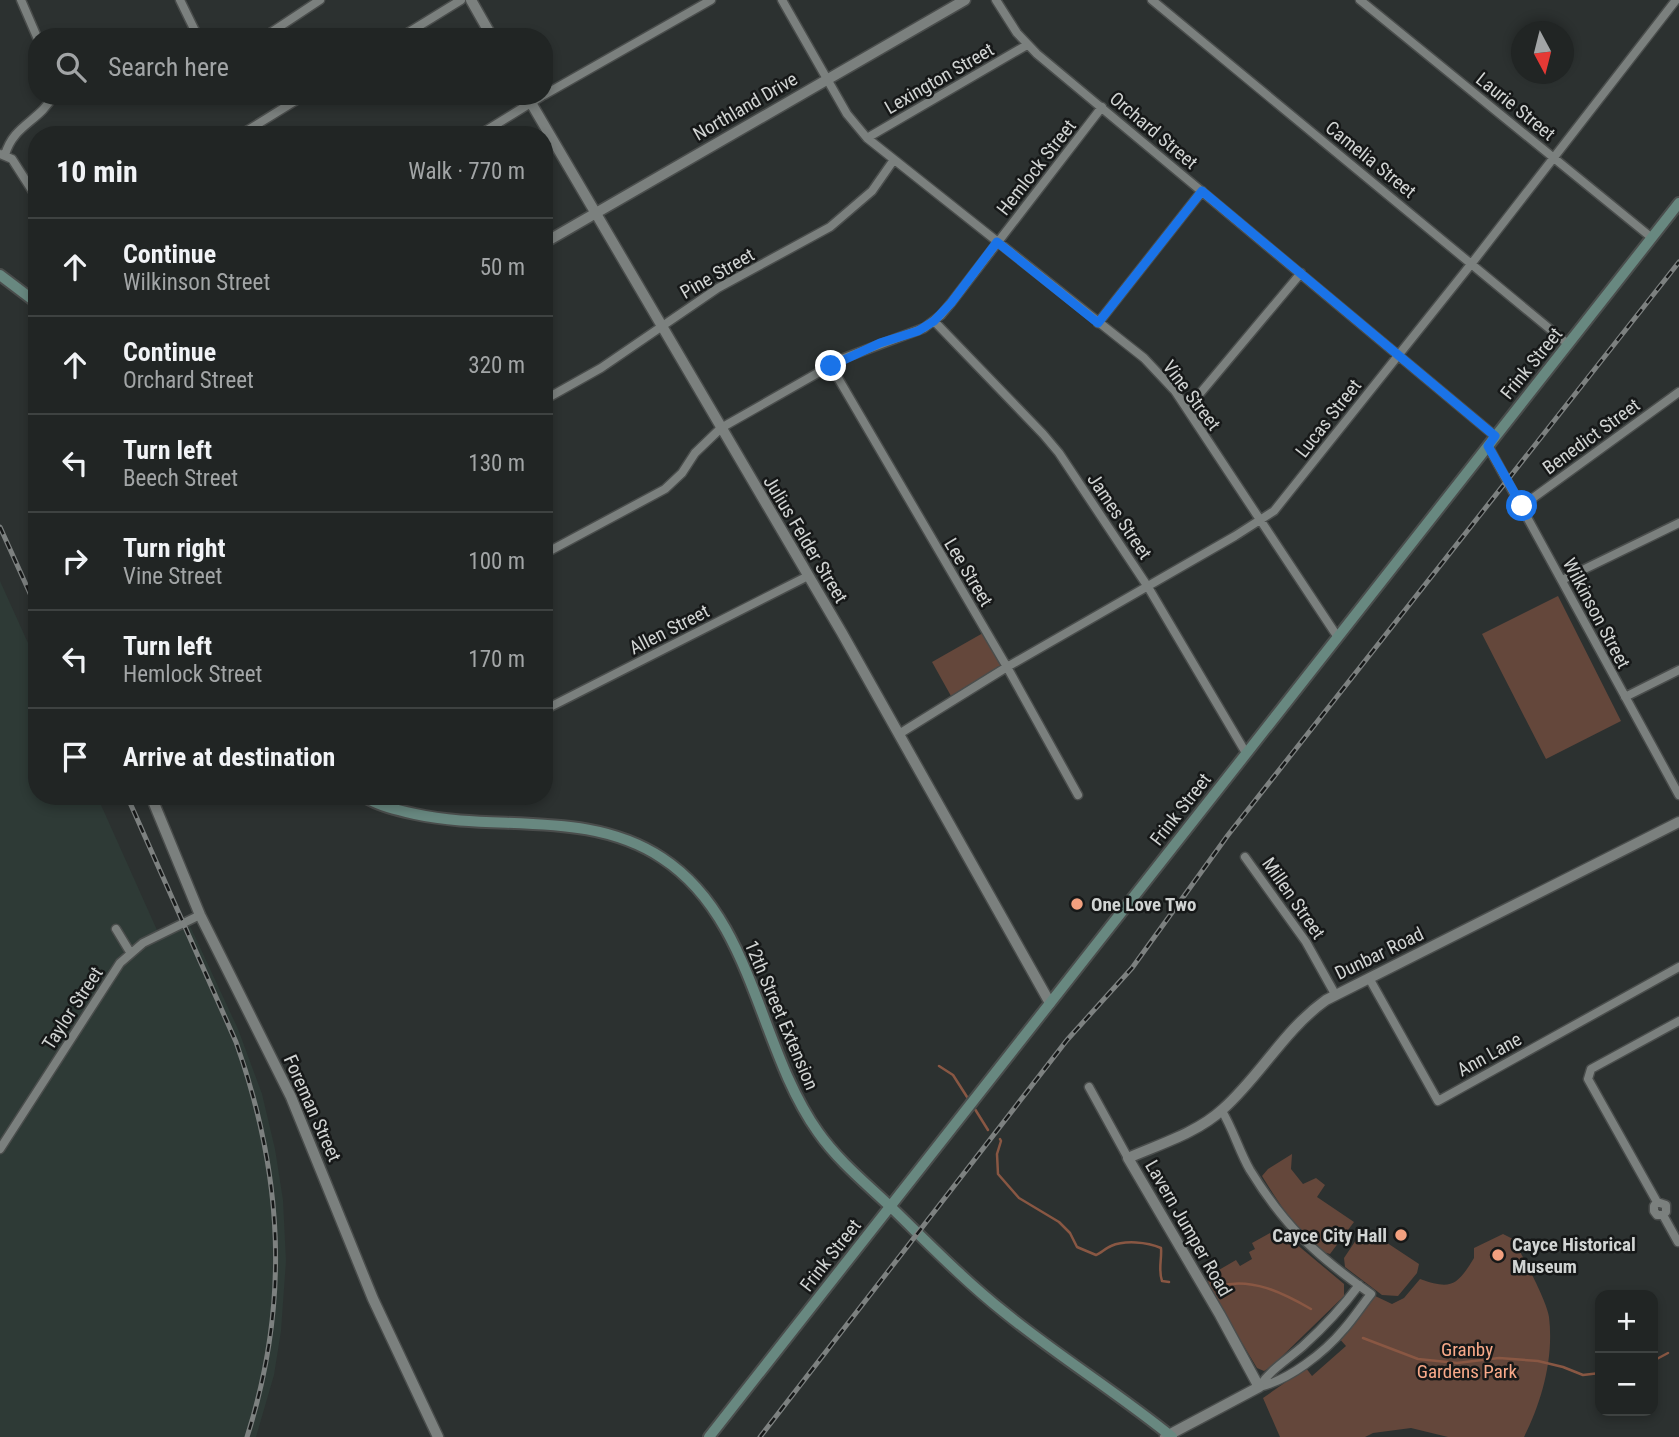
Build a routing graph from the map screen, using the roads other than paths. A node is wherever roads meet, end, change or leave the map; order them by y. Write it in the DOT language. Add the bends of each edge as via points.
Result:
graph roads {
  1 [pos="21,0"];
  2 [pos="180,0"];
  3 [pos="320,0"];
  4 [pos="461,0"];
  5 [pos="471,0"];
  6 [pos="710,0"];
  7 [pos="782,0"];
  8 [pos="965,0"];
  9 [pos="996,0"];
  10 [pos="1152,0"];
  11 [pos="1360,0"];
  12 [pos="1677,0"];
  13 [pos="33,28"];
  14 [pos="194,28"];
  15 [pos="278,28"];
  16 [pos="416,28"];
  17 [pos="487,28"];
  18 [pos="1027,45"];
  19 [pos="827,79"];
  20 [pos="553,90"];
  21 [pos="46,105"];
  22 [pos="288,105"];
  23 [pos="522,105"];
  24 [pos="532,105"];
  25 [pos="1102,107"];
  26 [pos="255,126"];
  27 [pos="492,126"];
  28 [pos="544,126"];
  29 [pos="867,138"];
  30 [pos="553,141"];
  31 [pos="2,155"];
  32 [pos="1554,157"];
  33 [pos="893,160"];
  34 [pos="28,184"];
  35 [pos="1202,191"];
  36 [pos="1679,203"];
  37 [pos="595,212"];
  38 [pos="1652,237"];
  39 [pos="553,238"];
  40 [pos="997,242"];
  41 [pos="1472,263"];
  42 [pos="1301,274"];
  43 [pos="0,275"];
  44 [pos="28,296"];
  45 [pos="934,321"];
  46 [pos="1098,323"];
  47 [pos="661,326"];
  48 [pos="1569,344"];
  49 [pos="1399,355"];
  50 [pos="831,366"];
  51 [pos="1679,392"];
  52 [pos="553,395"];
  53 [pos="1187,409"];
  54 [pos="721,428"];
  55 [pos="1495,436"];
  56 [pos="1488,446"];
  57 [pos="1522,506"];
  58 [pos="1260,521"];
  59 [pos="1679,523"];
  60 [pos="553,549"];
  61 [pos="808,576"];
  62 [pos="1562,580"];
  63 [pos="1148,587"];
  64 [pos="1337,636"];
  65 [pos="1007,667"];
  66 [pos="1679,670"];
  67 [pos="1625,697"];
  68 [pos="553,705"];
  69 [pos="899,734"];
  70 [pos="1246,753"];
  71 [pos="1679,794"];
  72 [pos="1078,795"];
  73 [pos="155,805"];
  74 [pos="384,805"];
  75 [pos="1679,821"];
  76 [pos="1245,857"];
  77 [pos="200,915"];
  78 [pos="116,929"];
  79 [pos="130,953"];
  80 [pos="1679,967"];
  81 [pos="1369,978"];
  82 [pos="1335,994"];
  83 [pos="1050,1003"];
  84 [pos="1679,1021"];
  85 [pos="1089,1087"];
  86 [pos="1222,1111"];
  87 [pos="0,1149"];
  88 [pos="1128,1158"];
  89 [pos="890,1206"];
  90 [pos="1678,1242"];
  91 [pos="1359,1285"];
  92 [pos="1259,1387"];
  93 [pos="1169,1436"];
  94 [pos="438,1437"];
  95 [pos="709,1437"];
  1 -- 13 [label="street"];
  2 -- 14 [label="street"];
  3 -- 15 [label="street"];
  4 -- 16 [label="street"];
  5 -- 17 [label="street"];
  6 -- 20 [label="street"];
  7 -- 19 [label="street, Vine Street"];
  8 -- 19 [label="street, Northland Drive"];
  9 -- 18 [label="street, Orchard Street"];
  10 -- 41 [label="street, Camelia Street"];
  11 -- 32 [label="street, Laurie Street"];
  12 -- 32 [label="street, Lucas Street"];
  18 -- 25 [label="street, Orchard Street"];
  18 -- 29 [label="street, Lexington Street"];
  19 -- 29 [label="street, Vine Street"];
  19 -- 37 [label="street, Northland Drive"];
  21 -- 31 [label="street" via="12,136"];
  22 -- 26 [label="street"];
  23 -- 27 [label="street"];
  24 -- 28 [label="street, Julius Felder Street"];
  25 -- 35 [label="street, Orchard Street"];
  25 -- 40 [label="street, Hemlock Street"];
  29 -- 33 [label="street, Vine Street"];
  30 -- 37 [label="street, Julius Felder Street"];
  31 -- 34 [label="street" via="17,166"];
  32 -- 38 [label="street, Laurie Street"];
  32 -- 41 [label="street, Lucas Street"];
  33 -- 40 [label="street, Vine Street"];
  33 -- 47 [label="street, Pine Street" via="861,203 830,227 718,288"];
  35 -- 42 [label="street, Orchard Street"];
  35 -- 46 [label="street"];
  36 -- 38 [label="main road, Frink Street"];
  37 -- 39 [label="street, Northland Drive"];
  37 -- 47 [label="street, Julius Felder Street"];
  38 -- 48 [label="main road, Frink Street"];
  40 -- 45 [label="street, Hemlock Street"];
  40 -- 46 [label="street, Vine Street"];
  41 -- 48 [label="street, Camelia Street"];
  41 -- 49 [label="street, Lucas Street"];
  42 -- 49 [label="street, Orchard Street"];
  42 -- 53 [label="street"];
  43 -- 44 [label="main road"];
  45 -- 50 [label="street, Hemlock Street"];
  45 -- 63 [label="street, James Street" via="1059,453"];
  46 -- 53 [label="street, Vine Street" via="1144,358"];
  47 -- 52 [label="street, Pine Street"];
  47 -- 54 [label="street, Julius Felder Street"];
  48 -- 55 [label="main road, Frink Street"];
  49 -- 55 [label="street, Orchard Street"];
  49 -- 58 [label="street, Lucas Street" via="1280,505"];
  50 -- 54 [label="street, Hemlock Street"];
  50 -- 65 [label="street, Lee Street"];
  51 -- 57 [label="street, Benedict Street"];
  53 -- 58 [label="street, Vine Street"];
  54 -- 60 [label="street, Hemlock Street" via="664,489"];
  54 -- 61 [label="street, Julius Felder Street"];
  55 -- 56 [label="main road, Frink Street"];
  56 -- 57 [label="street, Wilkinson Street"];
  56 -- 64 [label="main road, Frink Street"];
  57 -- 62 [label="street, Wilkinson Street"];
  58 -- 63 [label="street, Lucas Street"];
  58 -- 64 [label="street, Vine Street"];
  59 -- 62 [label="street"];
  61 -- 68 [label="street, Allen Street"];
  61 -- 69 [label="street, Julius Felder Street"];
  62 -- 67 [label="street, Wilkinson Street"];
  63 -- 65 [label="street, Lucas Street"];
  63 -- 70 [label="street, James Street"];
  64 -- 70 [label="main road, Frink Street"];
  65 -- 69 [label="street, Lucas Street"];
  65 -- 72 [label="street, Lee Street"];
  66 -- 67 [label="street"];
  67 -- 71 [label="street, Wilkinson Street"];
  69 -- 83 [label="street, Julius Felder Street"];
  70 -- 83 [label="main road, Frink Street"];
  73 -- 77 [label="street, Foreman Street"];
  74 -- 89 [label="main road, 12th Street Extension" via="434,818 584,828 642,846 672,865 727,931 791,1087 817,1132"];
  75 -- 81 [label="street, Dunbar Road"];
  76 -- 82 [label="street, Millen Street" via="1306,942"];
  77 -- 79 [label="street, Taylor Street"];
  77 -- 94 [label="street, Foreman Street" via="291,1097 373,1299"];
  78 -- 79 [label="street"];
  79 -- 87 [label="street, Taylor Street"];
  80 -- 81 [label="street, Ann Lane" via="1438,1101"];
  81 -- 82 [label="street, Dunbar Road"];
  82 -- 86 [label="street, Dunbar Road" via="1291,1030"];
  83 -- 89 [label="main road, Frink Street"];
  84 -- 90 [label="street" via="1591,1069 1588,1079 1657,1202 1654,1212 1664,1215"];
  85 -- 88 [label="street, Lavern Jumper Road"];
  86 -- 88 [label="street, Dunbar Road" via="1193,1130"];
  86 -- 91 [label="street" via="1249,1168 1283,1217 1319,1255"];
  88 -- 92 [label="street, Lavern Jumper Road"];
  89 -- 93 [label="main road, 12th Street Extension" via="979,1292"];
  89 -- 95 [label="main road, Frink Street"];
  91 -- 92 [label="street" via="1333,1319 1269,1373"];
  91 -- 92 [label="street" via="1371,1294 1343,1329 1274,1384"];
  92 -- 93 [label="street"];
}
